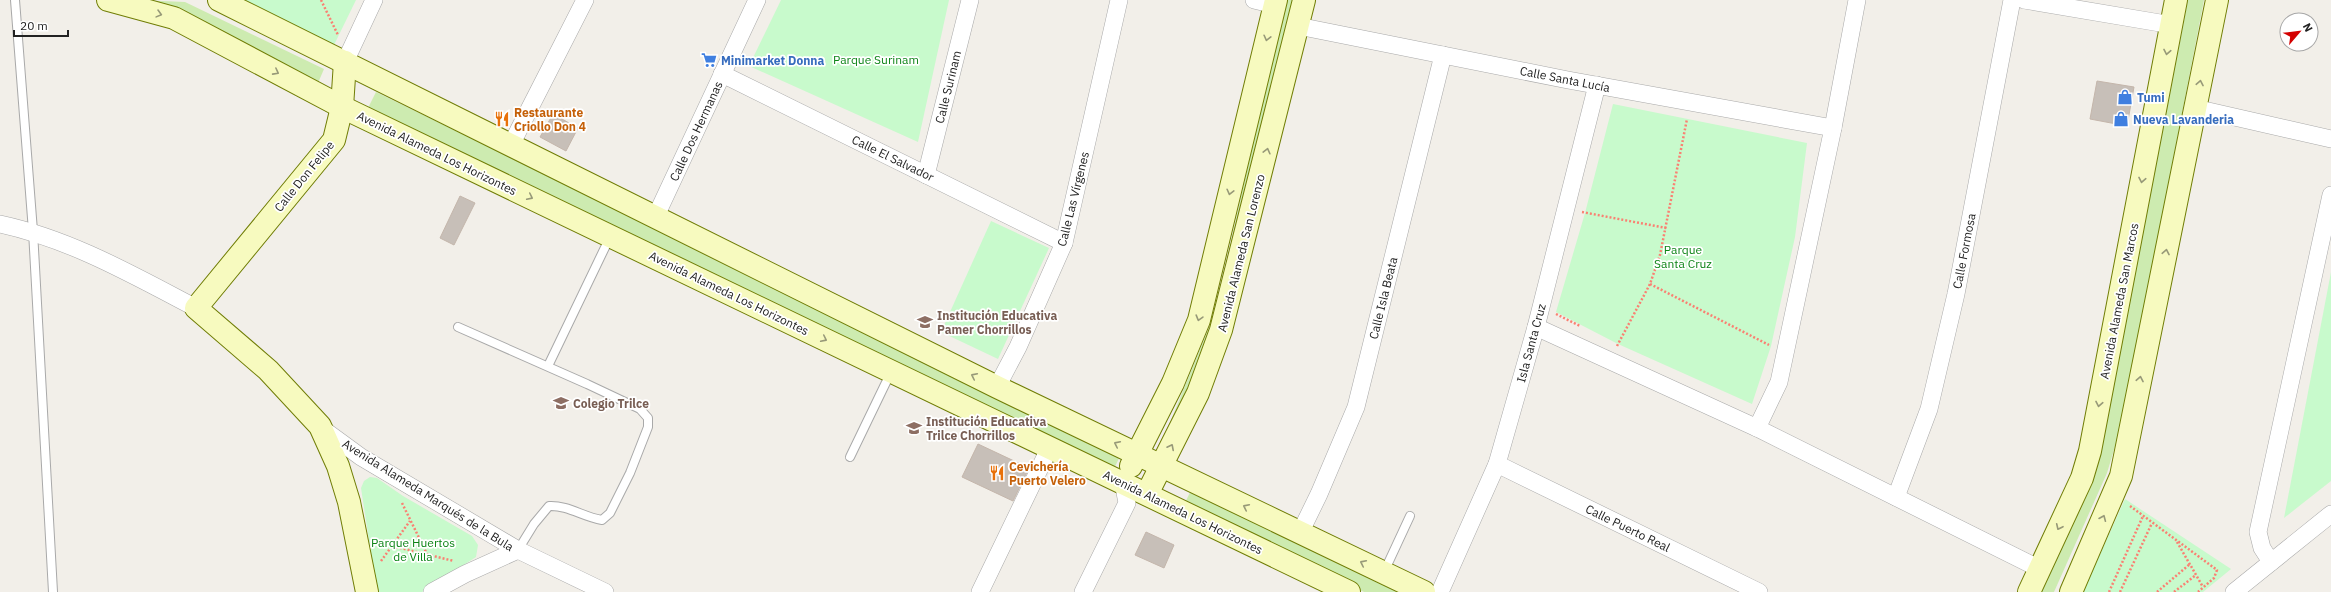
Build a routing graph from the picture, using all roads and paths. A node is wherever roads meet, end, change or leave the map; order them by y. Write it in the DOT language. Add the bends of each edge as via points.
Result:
graph roads {
  1 [pos="16,0"];
  2 [pos="109,0"];
  3 [pos="219,0"];
  4 [pos="320,0"];
  5 [pos="374,0"];
  6 [pos="585,0"];
  7 [pos="757,0"];
  8 [pos="970,0"];
  9 [pos="1119,0"];
  10 [pos="1304,0"];
  11 [pos="1857,0"];
  12 [pos="2012,0"];
  13 [pos="2024,0"];
  14 [pos="2176,0"];
  15 [pos="2217,0"];
  16 [pos="1269,2"];
  17 [pos="2172,25"];
  18 [pos="1298,26"];
  19 [pos="348,54"];
  20 [pos="1443,55"];
  21 [pos="722,74"];
  22 [pos="1596,85"];
  23 [pos="1687,101"];
  24 [pos="342,107"];
  25 [pos="2195,108"];
  26 [pos="1833,128"];
  27 [pos="2331,139"];
  28 [pos="511,145"];
  29 [pos="926,175"];
  30 [pos="2331,195"];
  31 [pos="1566,208"];
  32 [pos="655,218"];
  33 [pos="0,224"];
  34 [pos="1666,228"];
  35 [pos="33,231"];
  36 [pos="611,236"];
  37 [pos="1064,243"];
  38 [pos="1650,284"];
  39 [pos="196,308"];
  40 [pos="458,327"];
  41 [pos="1536,327"];
  42 [pos="1772,346"];
  43 [pos="1611,361"];
  44 [pos="548,366"];
  45 [pos="892,371"];
  46 [pos="997,387"];
  47 [pos="320,426"];
  48 [pos="1757,428"];
  49 [pos="1050,447"];
  50 [pos="1137,454"];
  51 [pos="850,457"];
  52 [pos="1497,464"];
  53 [pos="1161,466"];
  54 [pos="1125,493"];
  55 [pos="1147,494"];
  56 [pos="1896,497"];
  57 [pos="406,501"];
  58 [pos="2128,505"];
  59 [pos="2331,514"];
  60 [pos="1410,516"];
  61 [pos="2143,516"];
  62 [pos="410,521"];
  63 [pos="2152,523"];
  64 [pos="1300,533"];
  65 [pos="2176,540"];
  66 [pos="392,546"];
  67 [pos="518,550"];
  68 [pos="427,554"];
  69 [pos="2271,562"];
  70 [pos="2190,564"];
  71 [pos="377,567"];
  72 [pos="2040,569"];
  73 [pos="1383,573"];
  74 [pos="465,574"];
  75 [pos="2196,575"];
  76 [pos="2203,587"];
  77 [pos="53,592"];
  78 [pos="367,592"];
  79 [pos="432,592"];
  80 [pos="605,592"];
  81 [pos="980,592"];
  82 [pos="1083,592"];
  83 [pos="1349,592"];
  84 [pos="1424,592"];
  85 [pos="1440,592"];
  86 [pos="1759,592"];
  87 [pos="2029,592"];
  88 [pos="2071,592"];
  89 [pos="2109,592"];
  90 [pos="2120,592"];
  91 [pos="2157,592"];
  92 [pos="2174,592"];
  93 [pos="2198,592"];
  94 [pos="2234,592"];
  1 -- 35 [label="lane"];
  2 -- 24 [label="main road, Avenida Alameda Los Horizontes, one-way" via="174,18"];
  3 -- 19 [label="main road"];
  4 -- 19 [label="path"];
  5 -- 19 [label="street, Calle Don Felipe"];
  6 -- 28 [label="street"];
  7 -- 21 [label="street, Calle Dos Hermanas"];
  8 -- 29 [label="street, Calle Surinam"];
  9 -- 37 [label="street, Calle Las Vírgenes"];
  10 -- 18 [label="main road, Avenida Alameda San Lorenzo"];
  11 -- 26 [label="street"];
  12 -- 56 [label="street, Calle Formosa" via="1950,317 1929,409"];
  13 -- 17 [label="street"];
  14 -- 17 [label="main road, Avenida Alameda San Marcos"];
  25 -- 15 [label="main road, one-way"];
  16 -- 50 [label="main road, Avenida Alameda San Lorenzo, one-way" via="1199,320 1173,383"];
  17 -- 72 [label="main road, Avenida Alameda San Marcos, one-way" via="2090,451 2082,478"];
  18 -- 20 [label="street, Calle Santa Lucía"];
  53 -- 18 [label="main road, Avenida Alameda San Lorenzo, one-way" via="1198,393 1221,330"];
  19 -- 24 [label="main road, Calle Don Felipe"];
  19 -- 28 [label="main road"];
  20 -- 22 [label="street, Calle Santa Lucía"];
  20 -- 64 [label="street, Calle Isla Beata" via="1356,407 1320,494"];
  21 -- 29 [label="street, Calle El Salvador"];
  21 -- 32 [label="street, Calle Dos Hermanas"];
  22 -- 23 [label="street, Calle Santa Lucía"];
  22 -- 31 [label="street, Isla Santa Cruz"];
  23 -- 26 [label="street, Calle Santa Lucía"];
  23 -- 34 [label="path" via="1687,118"];
  24 -- 36 [label="main road, Avenida Alameda Los Horizontes, one-way"];
  24 -- 39 [label="main road, Calle Don Felipe" via="334,140"];
  25 -- 27 [label="street"];
  88 -- 25 [label="main road, one-way" via="2121,476"];
  26 -- 48 [label="street" via="1779,382"];
  28 -- 32 [label="main road"];
  29 -- 37 [label="street, Calle El Salvador"];
  30 -- 69 [label="street" via="2258,532 2262,548"];
  31 -- 34 [label="path"];
  31 -- 41 [label="street, Isla Santa Cruz"];
  46 -- 32 [label="main road, one-way"];
  33 -- 35 [label="street, Avenida Alameda Marqués de la Bula"];
  34 -- 38 [label="path"];
  35 -- 39 [label="street, Avenida Alameda Marqués de la Bula" via="89,254"];
  35 -- 77 [label="lane"];
  36 -- 44 [label="lane"];
  36 -- 45 [label="main road, Avenida Alameda Los Horizontes, one-way"];
  37 -- 46 [label="street, Calle Las Vírgenes" via="1018,347"];
  38 -- 42 [label="path"];
  38 -- 43 [label="path"];
  39 -- 47 [label="main road, Avenida Alameda Marqués de la Bula" via="268,370"];
  40 -- 44 [label="lane"];
  41 -- 43 [label="street"];
  41 -- 52 [label="street, Isla Santa Cruz"];
  43 -- 48 [label="street"];
  44 -- 67 [label="lane" via="640,409 648,418 648,427 610,514 602,520 560,505 549,506 538,518"];
  45 -- 49 [label="main road, Avenida Alameda Los Horizontes"];
  45 -- 51 [label="lane"];
  50 -- 46 [label="main road, one-way"];
  47 -- 67 [label="street, Avenida Alameda Marqués de la Bula" via="361,457"];
  47 -- 78 [label="main road" via="338,466 349,502"];
  48 -- 56 [label="street"];
  49 -- 54 [label="main road, Avenida Alameda Los Horizontes"];
  49 -- 81 [label="street"];
  50 -- 53 [label="main road"];
  50 -- 54 [label="main road, Avenida Alameda San Lorenzo"];
  52 -- 85 [label="street, Isla Santa Cruz"];
  52 -- 86 [label="street, Calle Puerto Real"];
  53 -- 55 [label="main road, Avenida Alameda San Lorenzo"];
  64 -- 53 [label="main road, one-way"];
  54 -- 55 [label="main road, Avenida Alameda Los Horizontes"];
  54 -- 82 [label="street"];
  55 -- 83 [label="main road, Avenida Alameda Los Horizontes"];
  56 -- 72 [label="street"];
  57 -- 62 [label="path" via="399,497"];
  58 -- 61 [label="path"];
  59 -- 69 [label="street"];
  60 -- 73 [label="lane"];
  61 -- 63 [label="path"];
  61 -- 89 [label="path"];
  62 -- 66 [label="path"];
  62 -- 68 [label="path"];
  63 -- 65 [label="path"];
  63 -- 90 [label="path"];
  73 -- 64 [label="main road, one-way"];
  65 -- 70 [label="path"];
  65 -- 76 [label="path" via="2218,570 2214,578"];
  66 -- 68 [label="path"];
  66 -- 71 [label="path"];
  67 -- 74 [label="street, Avenida Alameda Marqués de la Bula"];
  67 -- 80 [label="street, Avenida Alameda Marqués de la Bula"];
  68 -- 74 [label="path" via="464,563"];
  69 -- 94 [label="street"];
  70 -- 75 [label="path"];
  70 -- 91 [label="path"];
  72 -- 87 [label="main road, Avenida Alameda San Marcos"];
  73 -- 84 [label="main road"];
  74 -- 79 [label="street, Avenida Alameda Marqués de la Bula"];
  75 -- 76 [label="path"];
  75 -- 92 [label="path"];
  76 -- 93 [label="path"];
}
